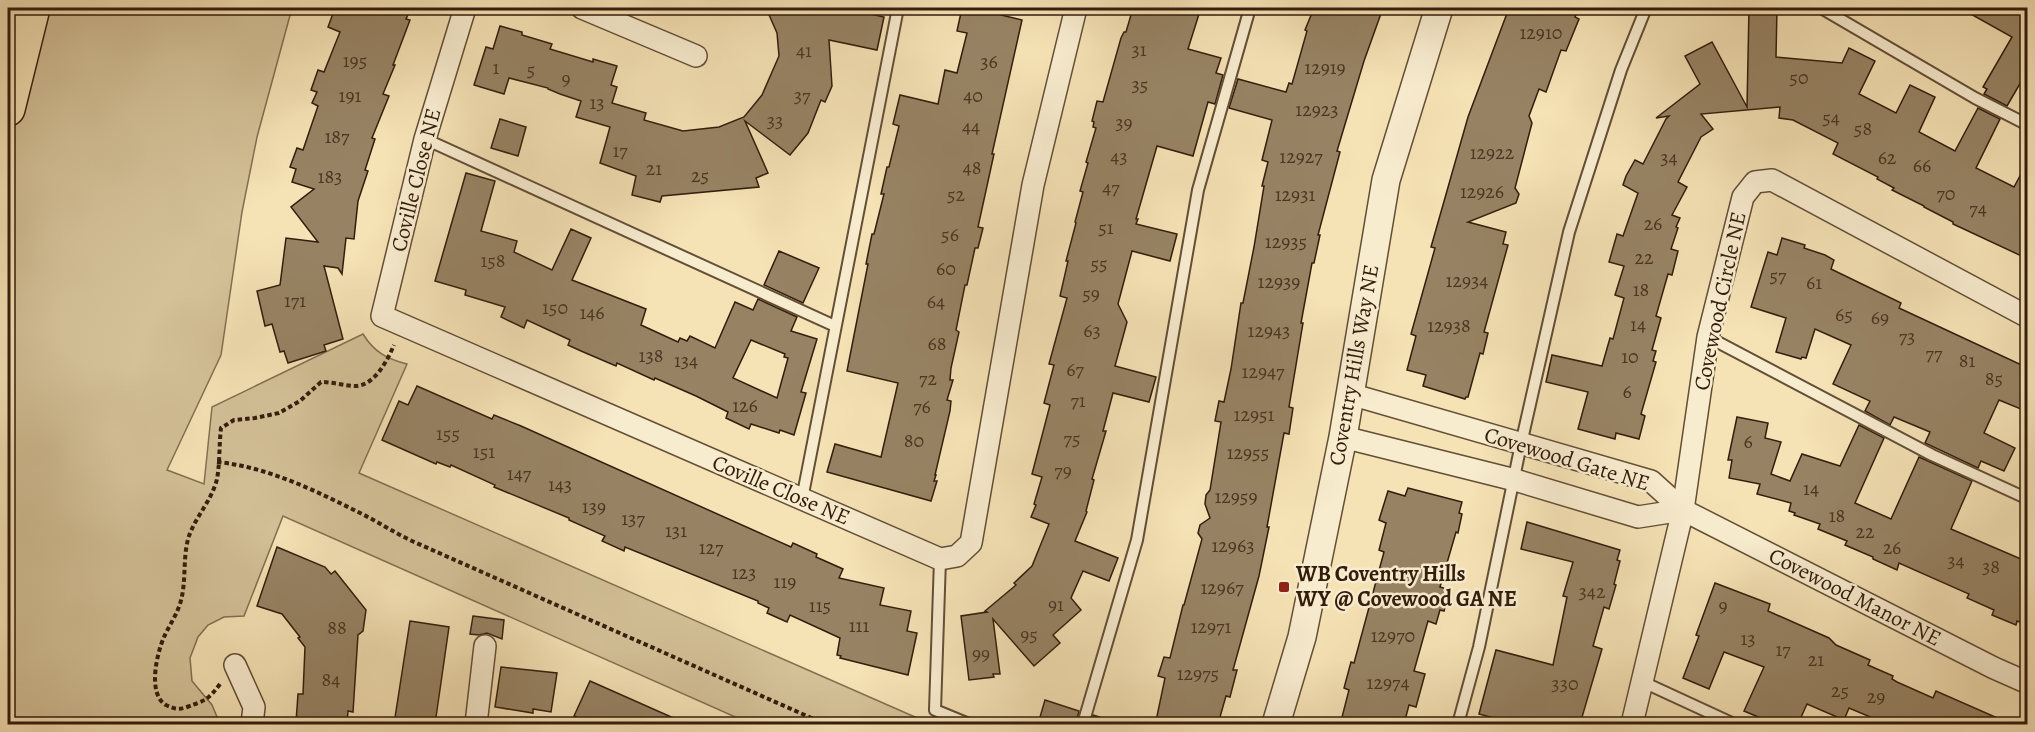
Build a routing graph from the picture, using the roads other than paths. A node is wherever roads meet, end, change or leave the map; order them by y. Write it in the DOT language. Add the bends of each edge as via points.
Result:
graph roads {
  1 [pos="33,8"];
  2 [pos="465,8"];
  3 [pos="582,8"];
  4 [pos="898,8"];
  5 [pos="1076,8"];
  6 [pos="1250,8"];
  7 [pos="1439,8"];
  8 [pos="1646,8"];
  9 [pos="1821,8"];
  10 [pos="696,56"];
  11 [pos="8,109"];
  12 [pos="2028,125"];
  13 [pos="425,139"];
  14 [pos="2028,317"];
  15 [pos="835,326"];
  16 [pos="1708,337"];
  17 [pos="1350,394"];
  18 [pos="1343,437"];
  19 [pos="1521,444"];
  20 [pos="1515,480"];
  21 [pos="2028,498"];
  22 [pos="802,499"];
  23 [pos="1683,510"];
  24 [pos="940,559"];
  25 [pos="485,646"];
  26 [pos="235,665"];
  27 [pos="1643,682"];
  28 [pos="2028,683"];
  29 [pos="252,724"];
  30 [pos="476,724"];
  31 [pos="969,724"];
  32 [pos="1083,724"];
  33 [pos="1276,724"];
  34 [pos="1458,724"];
  35 [pos="1632,724"];
  36 [pos="1734,724"];
  1 -- 11 [label="highway"];
  2 -- 13 [label="street, Coville Close NE"];
  3 -- 10 [label="street"];
  4 -- 15 [label="lane"];
  5 -- 24 [label="street" via="1033,185 971,543 957,556"];
  6 -- 32 [label="lane" via="1198,190 1137,540"];
  7 -- 17 [label="street, Coventry Hills Way NE" via="1386,180"];
  8 -- 19 [label="lane" via="1621,70 1569,232"];
  9 -- 12 [label="lane"];
  13 -- 15 [label="lane"];
  13 -- 22 [label="street, Coville Close NE" via="382,316"];
  14 -- 16 [label="street, Covewood Circle NE" via="1772,180 1755,182 1743,197"];
  15 -- 22 [label="lane"];
  16 -- 21 [label="lane" via="1932,455"];
  16 -- 23 [label="street, Covewood Circle NE"];
  17 -- 18 [label="street, Coventry Hills Way NE"];
  17 -- 19 [label="street, Covewood Gate NE"];
  18 -- 20 [label="street, Covewood Gate NE"];
  18 -- 33 [label="street, Coventry Hills Way NE" via="1302,637"];
  19 -- 20 [label="lane"];
  19 -- 23 [label="street, Covewood Gate NE" via="1651,481"];
  20 -- 23 [label="street, Covewood Gate NE" via="1638,517"];
  20 -- 34 [label="lane"];
  22 -- 24 [label="street, Coville Close NE"];
  23 -- 27 [label="street, Covewood Circle NE"];
  23 -- 28 [label="street, Covewood Manor NE"];
  24 -- 31 [label="lane" via="935,710"];
  25 -- 30 [label="street"];
  26 -- 29 [label="street" via="254,707"];
  27 -- 35 [label="street, Covewood Circle NE"];
  27 -- 36 [label="lane"];
}
